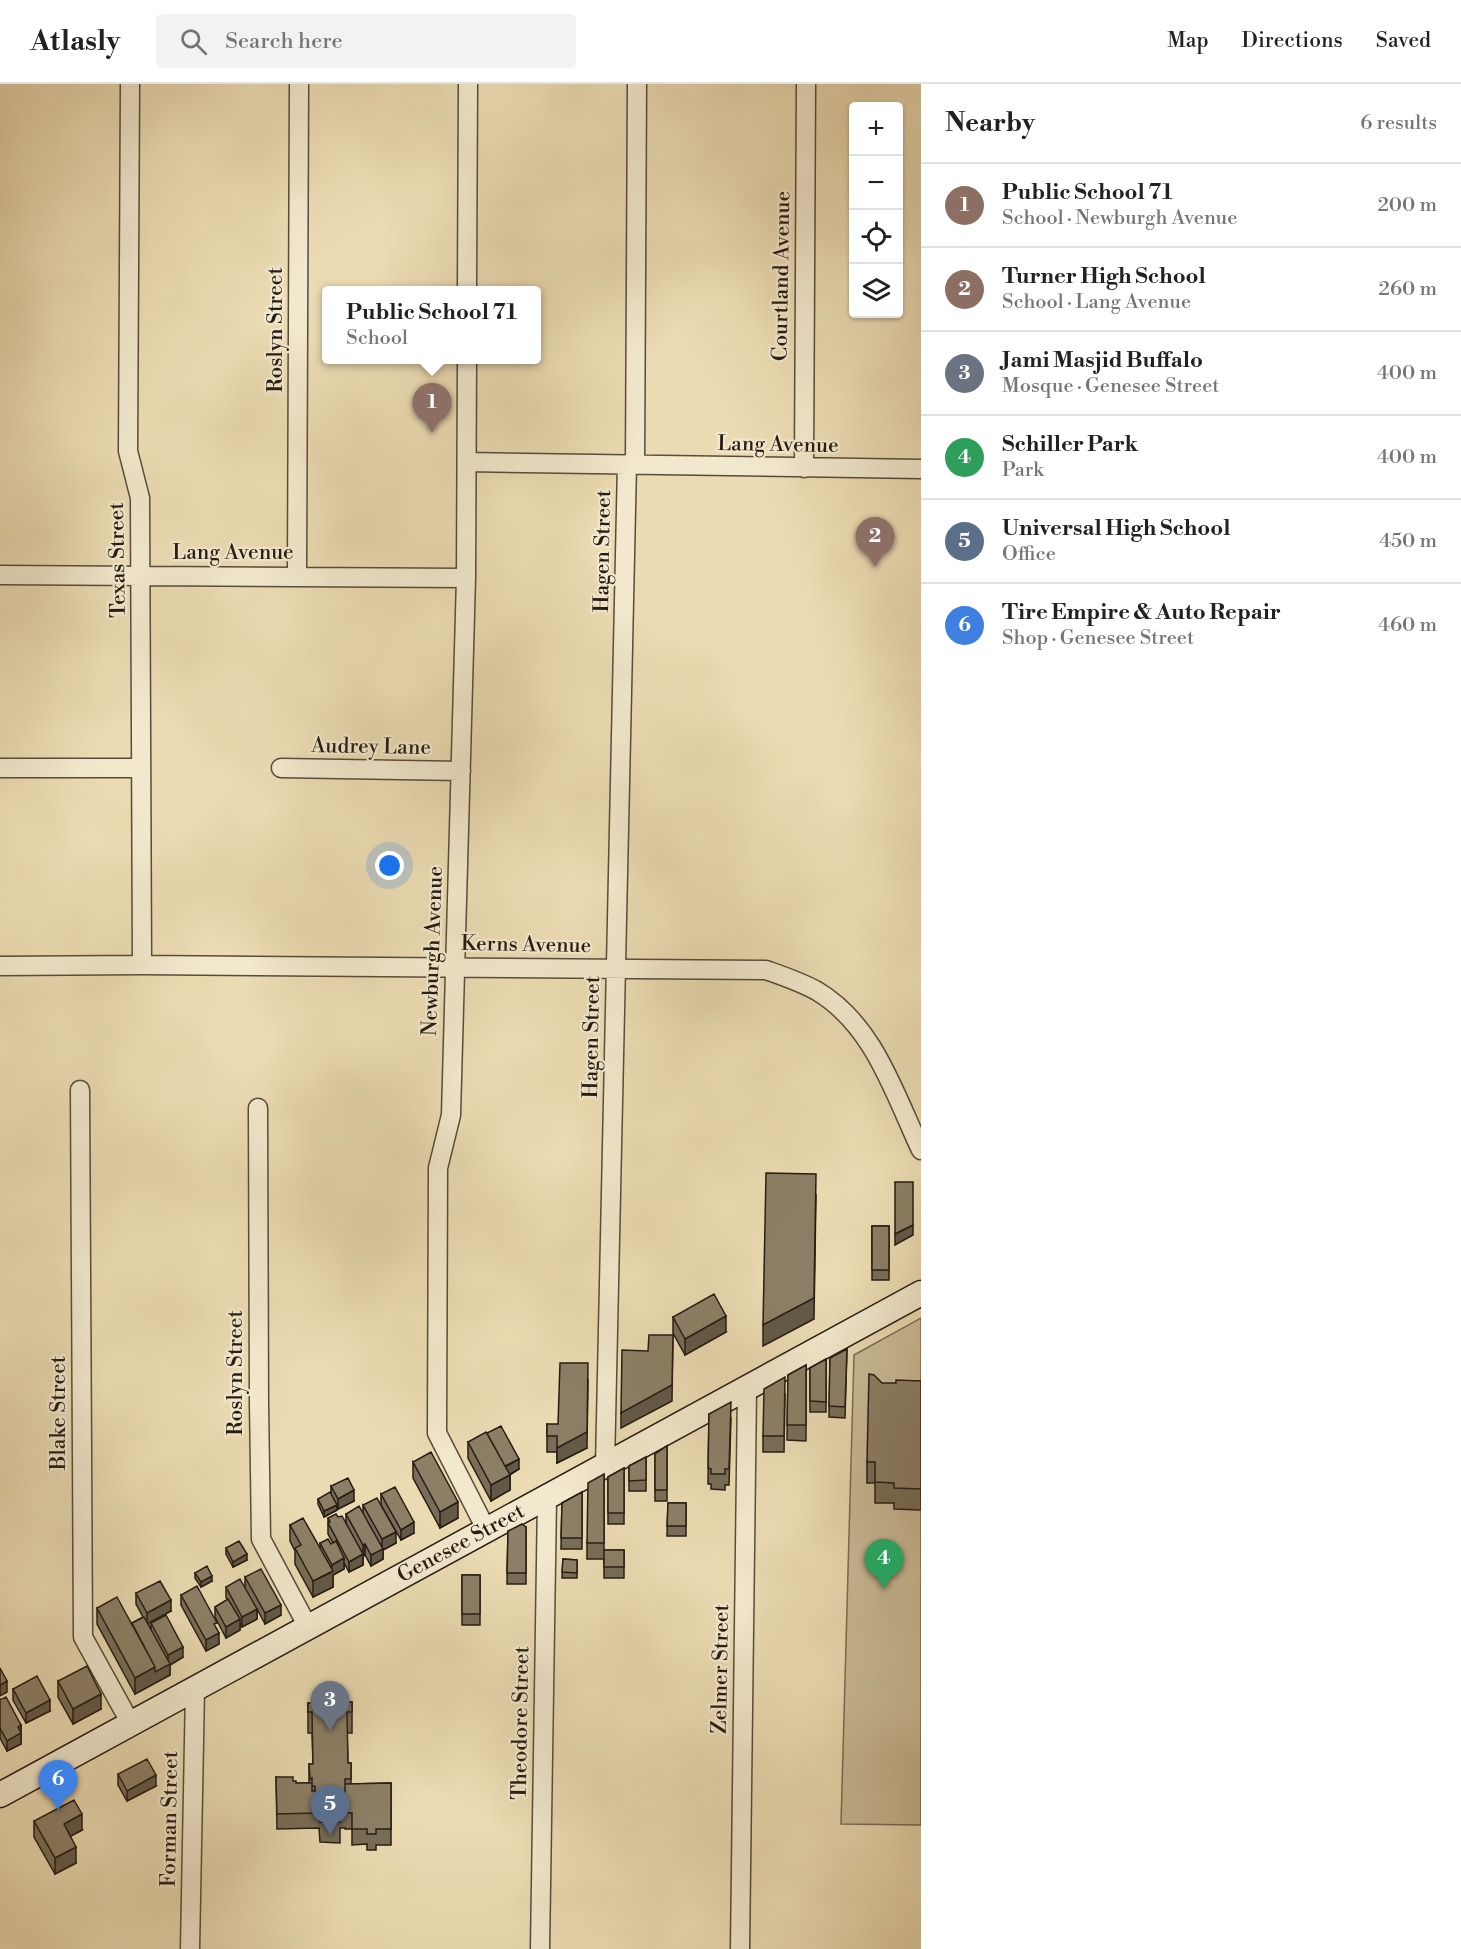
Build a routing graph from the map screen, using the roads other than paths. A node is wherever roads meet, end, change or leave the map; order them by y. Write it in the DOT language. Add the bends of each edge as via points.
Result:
graph roads {
  1 [pos="130,84"];
  2 [pos="299,84"];
  3 [pos="468,84"];
  4 [pos="637,84"];
  5 [pos="806,84"];
  6 [pos="468,286"];
  7 [pos="467,364"];
  8 [pos="467,462"];
  9 [pos="631,465"];
  10 [pos="804,468"];
  11 [pos="921,469"];
  12 [pos="0,575"];
  13 [pos="141,576"];
  14 [pos="297,576"];
  15 [pos="466,578"];
  16 [pos="0,768"];
  17 [pos="141,768"];
  18 [pos="281,768"];
  19 [pos="461,771"];
  20 [pos="142,965"];
  21 [pos="0,966"];
  22 [pos="455,967"];
  23 [pos="616,968"];
  24 [pos="80,1090"];
  25 [pos="258,1108"];
  26 [pos="921,1150"];
  27 [pos="921,1293"];
  28 [pos="747,1389"];
  29 [pos="605,1466"];
  30 [pos="547,1498"];
  31 [pos="487,1531"];
  32 [pos="308,1627"];
  33 [pos="195,1689"];
  34 [pos="131,1724"];
  35 [pos="0,1795"];
  36 [pos="190,1949"];
  37 [pos="540,1949"];
  38 [pos="740,1949"];
  1 -- 13 [label="street, Texas Street" via="128,451 140,498"];
  2 -- 14 [label="street, Roslyn Street"];
  3 -- 6 [label="street"];
  4 -- 9 [label="street, Hagen Street"];
  5 -- 10 [label="street, Courtland Avenue"];
  7 -- 8 [label="street, Newburgh Avenue"];
  8 -- 9 [label="street, Lang Avenue"];
  8 -- 15 [label="street, Newburgh Avenue"];
  9 -- 10 [label="street, Lang Avenue"];
  9 -- 23 [label="street, Hagen Street"];
  10 -- 11 [label="street, Lang Avenue"];
  12 -- 13 [label="street, Lang Avenue"];
  13 -- 14 [label="street, Lang Avenue"];
  13 -- 17 [label="street, Texas Street"];
  14 -- 15 [label="street, Lang Avenue"];
  15 -- 19 [label="street, Newburgh Avenue"];
  16 -- 17 [label="street"];
  17 -- 20 [label="street, Texas Street"];
  18 -- 19 [label="street, Audrey Lane"];
  19 -- 22 [label="street, Newburgh Avenue"];
  20 -- 21 [label="street, Kerns Avenue"];
  20 -- 22 [label="street, Kerns Avenue"];
  22 -- 23 [label="street, Kerns Avenue"];
  22 -- 31 [label="street, Newburgh Avenue" via="451,1115 438,1168 437,1433"];
  23 -- 26 [label="street, Kerns Avenue" via="766,970 816,991 847,1014 868,1040"];
  23 -- 29 [label="street, Hagen Street"];
  24 -- 34 [label="street, Blake Street" via="83,1637"];
  25 -- 32 [label="street, Roslyn Street" via="261,1539"];
  27 -- 28 [label="main road, Genesee Street"];
  28 -- 29 [label="main road, Genesee Street"];
  28 -- 38 [label="street, Zelmer Street"];
  29 -- 30 [label="main road, Genesee Street"];
  30 -- 31 [label="main road, Genesee Street"];
  30 -- 37 [label="street, Theodore Street"];
  31 -- 32 [label="main road, Genesee Street"];
  32 -- 33 [label="main road, Genesee Street"];
  33 -- 34 [label="main road, Genesee Street"];
  33 -- 36 [label="street, Forman Street"];
  34 -- 35 [label="main road, Genesee Street"];
}
